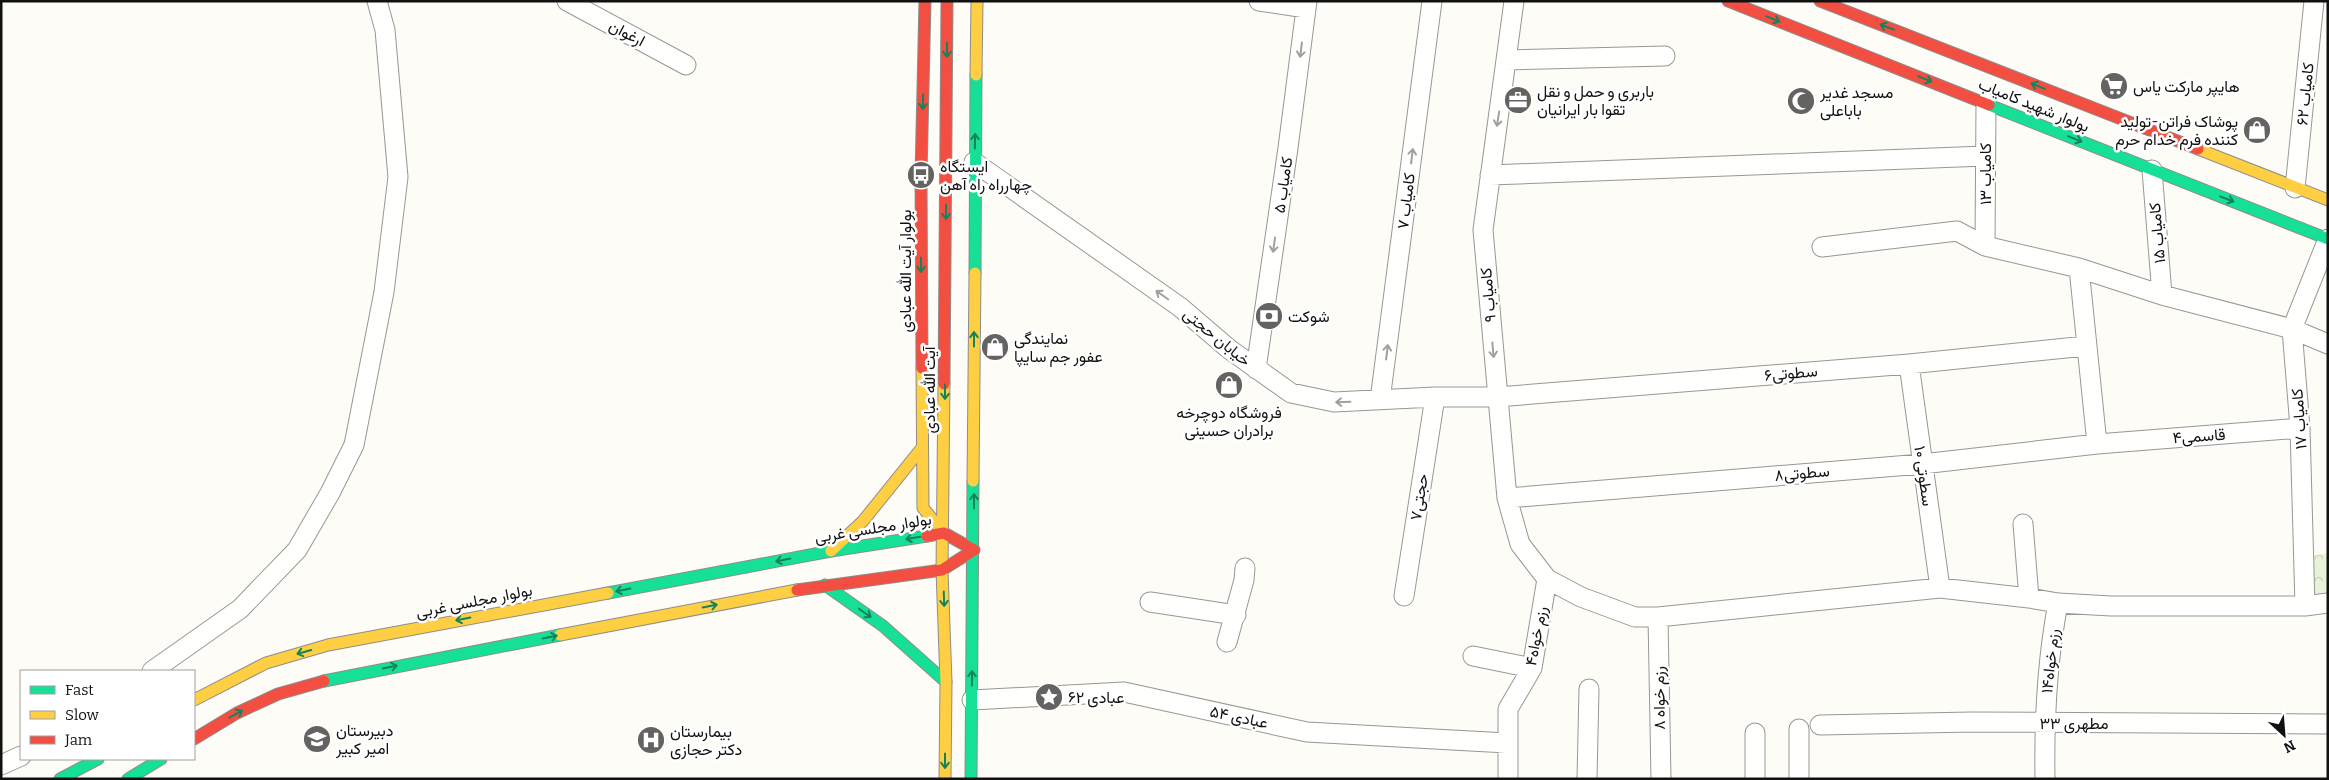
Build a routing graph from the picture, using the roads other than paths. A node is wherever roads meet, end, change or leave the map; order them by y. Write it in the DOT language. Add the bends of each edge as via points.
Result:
graph roads {
  1 [pos="377,1"];
  2 [pos="567,1"];
  3 [pos="925,1"];
  4 [pos="947,1"];
  5 [pos="977,1"];
  6 [pos="1259,1"];
  7 [pos="1432,1"];
  8 [pos="1514,1"];
  9 [pos="1728,1"];
  10 [pos="1820,1"];
  11 [pos="2314,1"];
  12 [pos="1306,5"];
  13 [pos="1665,56"];
  14 [pos="1507,60"];
  15 [pos="686,65"];
  16 [pos="1986,103"];
  17 [pos="1985,156"];
  18 [pos="974,162"];
  19 [pos="2152,170"];
  20 [pos="1490,175"];
  21 [pos="2295,188"];
  22 [pos="2328,200"];
  23 [pos="2328,239"];
  24 [pos="1984,246"];
  25 [pos="1822,247"];
  26 [pos="2079,268"];
  27 [pos="2162,295"];
  28 [pos="2292,329"];
  29 [pos="2328,344"];
  30 [pos="2086,346"];
  31 [pos="1909,364"];
  32 [pos="1256,369"];
  33 [pos="1435,397"];
  34 [pos="1497,397"];
  35 [pos="1380,400"];
  36 [pos="2300,428"];
  37 [pos="2097,444"];
  38 [pos="921,449"];
  39 [pos="1922,464"];
  40 [pos="1507,498"];
  41 [pos="2024,524"];
  42 [pos="944,533"];
  43 [pos="974,550"];
  44 [pos="831,551"];
  45 [pos="1245,568"];
  46 [pos="942,570"];
  47 [pos="1546,579"];
  48 [pos="825,585"];
  49 [pos="1940,588"];
  50 [pos="1404,596"];
  51 [pos="2029,598"];
  52 [pos="1150,602"];
  53 [pos="2058,603"];
  54 [pos="2328,604"];
  55 [pos="2305,606"];
  56 [pos="1236,615"];
  57 [pos="1658,617"];
  58 [pos="1227,642"];
  59 [pos="1473,656"];
  60 [pos="1532,668"];
  61 [pos="153,670"];
  62 [pos="946,682"];
  63 [pos="1588,689"];
  64 [pos="195,699"];
  65 [pos="972,700"];
  66 [pos="2044,723"];
  67 [pos="2328,724"];
  68 [pos="1820,725"];
  69 [pos="1799,729"];
  70 [pos="1756,733"];
  71 [pos="195,738"];
  72 [pos="1507,743"];
  73 [pos="20,756"];
  74 [pos="96,760"];
  75 [pos="159,760"];
  76 [pos="1,766"];
  77 [pos="60,779"];
  78 [pos="128,779"];
  79 [pos="945,779"];
  80 [pos="971,779"];
  81 [pos="1508,779"];
  82 [pos="1587,779"];
  83 [pos="1661,779"];
  84 [pos="1755,779"];
  85 [pos="1799,779"];
  86 [pos="2045,779"];
  1 -- 61 [label="street" via="385,30 398,176 384,292 354,445 296,550 240,609"];
  2 -- 15 [label="street, ارغوان"];
  3 -- 38 [label="main road, بولوار آیت الله عبادی, one-way"];
  4 -- 42 [label="main road, آیت الله عبادی, one-way"];
  18 -- 5 [label="main road, one-way"];
  6 -- 12 [label="street"];
  35 -- 7 [label="street, کامیاب ۷, one-way"];
  8 -- 14 [label="street, کامیاب ۹"];
  9 -- 16 [label="main road, بولوار شهید کامیاب, one-way"];
  21 -- 10 [label="main road, بولوار شهید کامیاب, one-way"];
  11 -- 21 [label="street, کامیاب ۶۲"];
  12 -- 32 [label="street, کامیاب ۵, one-way"];
  13 -- 14 [label="street"];
  14 -- 20 [label="street, کامیاب ۹, one-way"];
  16 -- 17 [label="street, کامیاب ۱۳"];
  16 -- 19 [label="main road, بولوار شهید کامیاب, one-way"];
  17 -- 20 [label="street"];
  17 -- 24 [label="street, کامیاب ۱۳"];
  32 -- 18 [label="street, خیابان حجتی, one-way" via="1180,307"];
  43 -- 18 [label="main road, one-way"];
  19 -- 23 [label="main road, بولوار شهید کامیاب, one-way"];
  19 -- 27 [label="street, کامیاب ۱۵"];
  20 -- 34 [label="street, کامیاب ۹, one-way" via="1483,230"];
  21 -- 22 [label="main road, بولوار شهید کامیاب"];
  23 -- 28 [label="street, کامیاب ۱۷"];
  24 -- 25 [label="street" via="1957,231"];
  24 -- 26 [label="street"];
  26 -- 27 [label="street"];
  26 -- 30 [label="street"];
  27 -- 28 [label="street"];
  28 -- 29 [label="street"];
  28 -- 36 [label="street, کامیاب ۱۷"];
  30 -- 31 [label="street, سطوتی۶"];
  30 -- 37 [label="street"];
  31 -- 34 [label="street, سطوتی۶"];
  31 -- 39 [label="street, سطوتی ۱۰"];
  35 -- 32 [label="street, خیابان حجتی, one-way" via="1334,402 1291,393"];
  33 -- 34 [label="street, خیابان حجتی"];
  33 -- 35 [label="street, خیابان حجتی"];
  33 -- 50 [label="street, حجتی۷"];
  34 -- 40 [label="street, کامیاب ۹"];
  36 -- 37 [label="street, قاسمی۴"];
  36 -- 55 [label="street, کامیاب ۱۷"];
  37 -- 39 [label="street, سطوتی۸"];
  38 -- 42 [label="main road, بولوار آیت الله عبادی" via="923,508"];
  38 -- 44 [label="main road" via="863,521"];
  39 -- 40 [label="street, سطوتی۸"];
  39 -- 49 [label="street, سطوتی ۱۰"];
  40 -- 47 [label="street, کامیاب ۹" via="1520,544"];
  41 -- 51 [label="street"];
  42 -- 43 [label="main road, بولوار مجلسی غربی"];
  42 -- 44 [label="main road, بولوار مجلسی غربی, one-way"];
  42 -- 46 [label="main road, آیت الله عبادی"];
  43 -- 46 [label="main road"];
  65 -- 43 [label="main road, one-way"];
  44 -- 64 [label="main road, بولوار مجلسی غربی, one-way" via="328,645 266,663"];
  45 -- 56 [label="street"];
  46 -- 48 [label="main road"];
  46 -- 62 [label="main road, آیت الله عبادی, one-way"];
  47 -- 57 [label="street" via="1634,617"];
  47 -- 60 [label="street, رزم خواه۴"];
  48 -- 62 [label="main road, one-way" via="883,626"];
  71 -- 48 [label="main road, one-way" via="237,713 278,694 336,677"];
  49 -- 51 [label="street"];
  49 -- 57 [label="street"];
  51 -- 53 [label="street"];
  52 -- 56 [label="street"];
  53 -- 55 [label="street"];
  53 -- 66 [label="street, رزم خواه۱۴" via="2051,640"];
  54 -- 55 [label="street"];
  56 -- 58 [label="street"];
  57 -- 83 [label="street, رزم خواه ۸"];
  59 -- 60 [label="street"];
  60 -- 72 [label="street, رزم خواه۴" via="1508,709"];
  62 -- 79 [label="main road, آیت الله عبادی, one-way"];
  63 -- 82 [label="street"];
  65 -- 72 [label="street, عبادی ۵۴" via="1124,692 1307,732"];
  65 -- 80 [label="main road"];
  66 -- 67 [label="street, مطهری ۳۳"];
  66 -- 68 [label="street, مطهری ۳۳"];
  66 -- 86 [label="street, رزم خواه۱۴"];
  69 -- 85 [label="street"];
  70 -- 84 [label="street"];
  72 -- 81 [label="street, رزم خواه۴"];
  73 -- 76 [label="street"];
  74 -- 77 [label="main road"];
  75 -- 78 [label="main road"];
}
